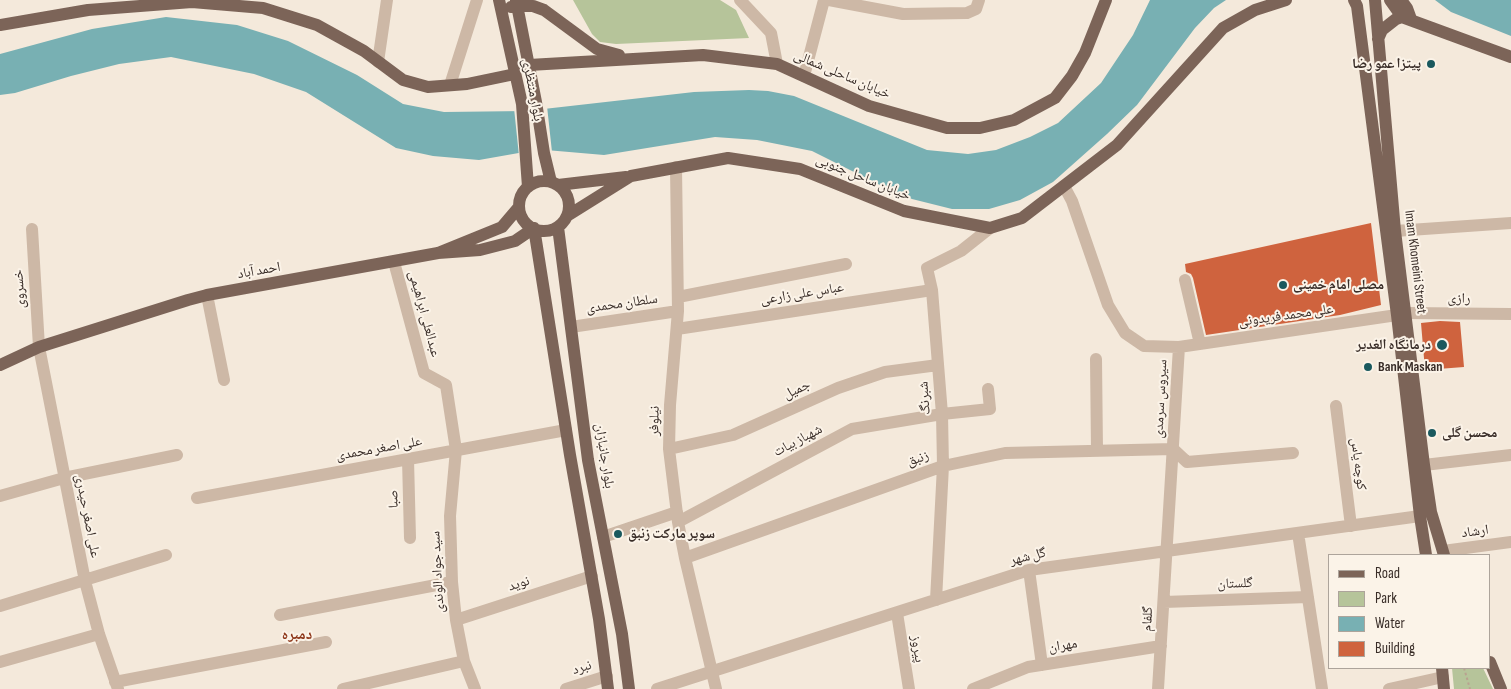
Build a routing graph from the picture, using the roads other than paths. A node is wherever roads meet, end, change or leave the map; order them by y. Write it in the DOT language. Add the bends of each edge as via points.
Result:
graph roads {
  1 [pos="387,0"];
  2 [pos="477,0"];
  3 [pos="740,0"];
  4 [pos="824,0"];
  5 [pos="828,0"];
  6 [pos="979,0"];
  7 [pos="1106,0"];
  8 [pos="1286,0"];
  9 [pos="1354,0"];
  10 [pos="1375,0"];
  11 [pos="1390,0"];
  12 [pos="1402,0"];
  13 [pos="162,2"];
  14 [pos="517,3"];
  15 [pos="500,5"];
  16 [pos="1406,18"];
  17 [pos="0,25"];
  18 [pos="1378,39"];
  19 [pos="1511,57"];
  20 [pos="628,58"];
  21 [pos="378,62"];
  22 [pos="529,64"];
  23 [pos="777,64"];
  24 [pos="515,74"];
  25 [pos="804,76"];
  26 [pos="450,85"];
  27 [pos="676,167"];
  28 [pos="631,176"];
  29 [pos="554,184"];
  30 [pos="1064,186"];
  31 [pos="528,187"];
  32 [pos="519,207"];
  33 [pos="567,216"];
  34 [pos="1511,223"];
  35 [pos="558,226"];
  36 [pos="534,228"];
  37 [pos="990,228"];
  38 [pos="32,229"];
  39 [pos="1395,231"];
  40 [pos="438,253"];
  41 [pos="394,262"];
  42 [pos="846,264"];
  43 [pos="1185,280"];
  44 [pos="932,290"];
  45 [pos="207,295"];
  46 [pos="678,297"];
  47 [pos="678,311"];
  48 [pos="1402,314"];
  49 [pos="1511,314"];
  50 [pos="571,326"];
  51 [pos="677,329"];
  52 [pos="1200,344"];
  53 [pos="39,347"];
  54 [pos="1179,347"];
  55 [pos="1096,358"];
  56 [pos="0,365"];
  57 [pos="938,365"];
  58 [pos="224,380"];
  59 [pos="988,389"];
  60 [pos="1336,406"];
  61 [pos="942,414"];
  62 [pos="566,430"];
  63 [pos="669,449"];
  64 [pos="1173,449"];
  65 [pos="456,450"];
  66 [pos="1097,451"];
  67 [pos="1292,453"];
  68 [pos="176,455"];
  69 [pos="1511,456"];
  70 [pos="408,459"];
  71 [pos="1424,465"];
  72 [pos="943,466"];
  73 [pos="64,478"];
  74 [pos="0,496"];
  75 [pos="197,498"];
  76 [pos="1420,516"];
  77 [pos="678,517"];
  78 [pos="1351,526"];
  79 [pos="1298,533"];
  80 [pos="603,537"];
  81 [pos="410,538"];
  82 [pos="1511,542"];
  83 [pos="1167,551"];
  84 [pos="1444,553"];
  85 [pos="1426,554"];
  86 [pos="166,555"];
  87 [pos="685,558"];
  88 [pos="1029,570"];
  89 [pos="592,576"];
  90 [pos="85,581"];
  91 [pos="452,582"];
  92 [pos="1308,597"];
  93 [pos="936,600"];
  94 [pos="1164,602"];
  95 [pos="0,606"];
  96 [pos="897,613"];
  97 [pos="280,615"];
  98 [pos="456,620"];
  99 [pos="99,634"];
  100 [pos="326,642"];
  101 [pos="1161,646"];
  102 [pos="464,661"];
  103 [pos="0,662"];
  104 [pos="1491,664"];
  105 [pos="1042,665"];
  106 [pos="711,671"];
  107 [pos="1443,678"];
  108 [pos="608,682"];
  109 [pos="117,685"];
  110 [pos="372,686"];
  111 [pos="343,689"];
  112 [pos="476,689"];
  113 [pos="566,689"];
  114 [pos="629,689"];
  115 [pos="657,689"];
  116 [pos="716,689"];
  117 [pos="909,689"];
  118 [pos="973,689"];
  119 [pos="1158,689"];
  120 [pos="1322,689"];
  121 [pos="1389,689"];
  122 [pos="1501,689"];
  1 -- 21 [label="street"];
  2 -- 26 [label="street"];
  3 -- 23 [label="street" via="771,33"];
  4 -- 25 [label="street"];
  5 -- 6 [label="street" via="903,14 967,13 976,9"];
  7 -- 25 [label="main road, خیابان ساحلی شمالی" via="1072,76 1055,98 1014,120 980,128 947,128 869,106"];
  8 -- 30 [label="main road, خیابان ساحل جنوبی" via="1256,10 1223,28 1117,145"];
  9 -- 48 [label="main road, Imam Khomeini Street"];
  10 -- 18 [label="main road, Imam Khomeini Street"];
  11 -- 16 [label="main road"];
  12 -- 16 [label="main road" via="1408,8"];
  13 -- 17 [label="main road"];
  13 -- 21 [label="main road" via="263,8 318,25"];
  14 -- 15 [label="main road"];
  14 -- 20 [label="main road" via="544,10 597,49"];
  14 -- 22 [label="main road, بلوار منتظری"];
  15 -- 24 [label="main road, بلوار منتظری"];
  16 -- 18 [label="main road" via="1396,19 1382,30"];
  16 -- 19 [label="main road"];
  18 -- 39 [label="main road, Imam Khomeini Street"];
  20 -- 22 [label="main road, خیابان ساحلی شمالی"];
  20 -- 23 [label="main road, خیابان ساحلی شمالی" via="703,55"];
  21 -- 26 [label="main road" via="403,80 428,87"];
  22 -- 29 [label="main road, بلوار منتظری" via="544,153"];
  23 -- 25 [label="main road, خیابان ساحلی شمالی"];
  24 -- 26 [label="main road"];
  24 -- 31 [label="main road, بلوار منتظری" via="522,104"];
  27 -- 28 [label="main road, خیابان ساحل جنوبی"];
  27 -- 37 [label="main road, خیابان ساحل جنوبی" via="728,158 800,169 904,211"];
  27 -- 46 [label="street, نیلوفر"];
  28 -- 29 [label="main road"];
  28 -- 33 [label="main road, خیابان ساحل جنوبی"];
  29 -- 31 [label="main road" via="539,182"];
  29 -- 33 [label="main road" via="567,196"];
  30 -- 37 [label="main road, خیابان ساحل جنوبی" via="1022,218"];
  30 -- 54 [label="street, سیروس سرمدی" via="1108,305 1126,333 1144,346"];
  31 -- 32 [label="main road" via="523,192"];
  32 -- 36 [label="main road" via="524,220"];
  32 -- 40 [label="main road, احمد آباد" via="502,227"];
  33 -- 35 [label="main road"];
  34 -- 39 [label="street"];
  35 -- 36 [label="main road" via="550,230"];
  35 -- 50 [label="main road, بلوار جانبازان"];
  36 -- 40 [label="main road" via="515,241 480,250"];
  36 -- 62 [label="main road"];
  37 -- 44 [label="street, شبرنگ" via="961,251 928,268"];
  38 -- 53 [label="street, خسروی"];
  39 -- 48 [label="main road, Imam Khomeini Street"];
  40 -- 41 [label="main road, احمد آباد"];
  41 -- 45 [label="main road, احمد آباد"];
  41 -- 65 [label="street, عبدالعلی ابراهیمی" via="424,373 446,385"];
  42 -- 46 [label="street"];
  43 -- 52 [label="street"];
  44 -- 51 [label="street, عباس علی زارعی"];
  44 -- 57 [label="street, شبرنگ"];
  45 -- 53 [label="main road, احمد آباد"];
  45 -- 58 [label="street"];
  46 -- 47 [label="street, نیلوفر"];
  47 -- 50 [label="street, سلطان محمدی"];
  47 -- 51 [label="street, نیلوفر"];
  48 -- 49 [label="street, رازی"];
  48 -- 52 [label="street, علی محمد فریدونی"];
  48 -- 71 [label="main road, Imam Khomeini Street"];
  48 -- 76 [label="main road, Imam Khomeini Street"];
  50 -- 80 [label="main road, بلوار جانبازان" via="588,460"];
  51 -- 63 [label="street, نیلوفر"];
  52 -- 54 [label="street, علی محمد فریدونی"];
  53 -- 56 [label="main road, احمد آباد"];
  53 -- 73 [label="street, علی اصغر حیدری"];
  54 -- 64 [label="street, سیروس سرمدی"];
  55 -- 66 [label="street"];
  57 -- 61 [label="street, شبرنگ"];
  57 -- 63 [label="street, جمیل" via="885,372 838,388 733,435"];
  59 -- 61 [label="street, شهباز بیات" via="990,409"];
  60 -- 78 [label="street, کوچه یاس"];
  61 -- 72 [label="street, شبرنگ"];
  61 -- 77 [label="street, شهباز بیات" via="852,429"];
  62 -- 65 [label="street, علی اصغر محمدی"];
  62 -- 89 [label="main road"];
  63 -- 77 [label="street, نیلوفر"];
  64 -- 66 [label="street, زنبق"];
  64 -- 67 [label="street" via="1187,462"];
  64 -- 83 [label="street, سیروس سرمدی"];
  65 -- 70 [label="street, علی اصغر محمدی"];
  65 -- 91 [label="street, سید جواد الوندی" via="450,516"];
  66 -- 72 [label="street, زنبق" via="1005,453"];
  68 -- 73 [label="street"];
  69 -- 71 [label="street"];
  70 -- 75 [label="street, علی اصغر محمدی"];
  70 -- 81 [label="street, صبا"];
  71 -- 84 [label="main road, Imam Khomeini Street" via="1431,512"];
  72 -- 87 [label="street, زنبق"];
  72 -- 93 [label="street, شبرنگ"];
  73 -- 74 [label="street"];
  73 -- 90 [label="street, علی اصغر حیدری"];
  76 -- 78 [label="street, گل شهر"];
  76 -- 85 [label="main road, Imam Khomeini Street"];
  77 -- 80 [label="street, شهباز بیات"];
  77 -- 87 [label="street, نیلوفر"];
  78 -- 79 [label="street, گل شهر"];
  79 -- 83 [label="street, گل شهر"];
  79 -- 92 [label="street"];
  80 -- 114 [label="main road, بلوار جانبازان"];
  82 -- 84 [label="street, ارشاد"];
  83 -- 88 [label="street, گل شهر"];
  83 -- 94 [label="street, گلفام"];
  86 -- 90 [label="street"];
  87 -- 106 [label="street, نیلوفر"];
  88 -- 93 [label="street, گل شهر"];
  88 -- 105 [label="street"];
  89 -- 98 [label="street, نوید"];
  89 -- 108 [label="main road"];
  90 -- 95 [label="street"];
  90 -- 99 [label="street, علی اصغر حیدری"];
  91 -- 97 [label="street"];
  91 -- 98 [label="street, سید جواد الوندی"];
  92 -- 94 [label="street, گلستان"];
  92 -- 120 [label="street"];
  93 -- 96 [label="street, گل شهر"];
  94 -- 101 [label="street, گلفام"];
  96 -- 106 [label="street, گل شهر"];
  96 -- 117 [label="street, پیروز"];
  98 -- 102 [label="street, سید جواد الوندی"];
  99 -- 103 [label="street"];
  99 -- 109 [label="street, علی اصغر حیدری"];
  100 -- 109 [label="street"];
  101 -- 105 [label="street, مهران"];
  101 -- 119 [label="street, گلفام"];
  102 -- 110 [label="street"];
  102 -- 112 [label="street, سید جواد الوندی"];
  104 -- 122 [label="main road"];
  105 -- 118 [label="street, مهران" via="1028,667"];
  106 -- 115 [label="street, گل شهر"];
  106 -- 116 [label="street, نیلوفر"];
  107 -- 121 [label="street"];
  108 -- 113 [label="street, نبرد"];
  110 -- 111 [label="street"];
}
